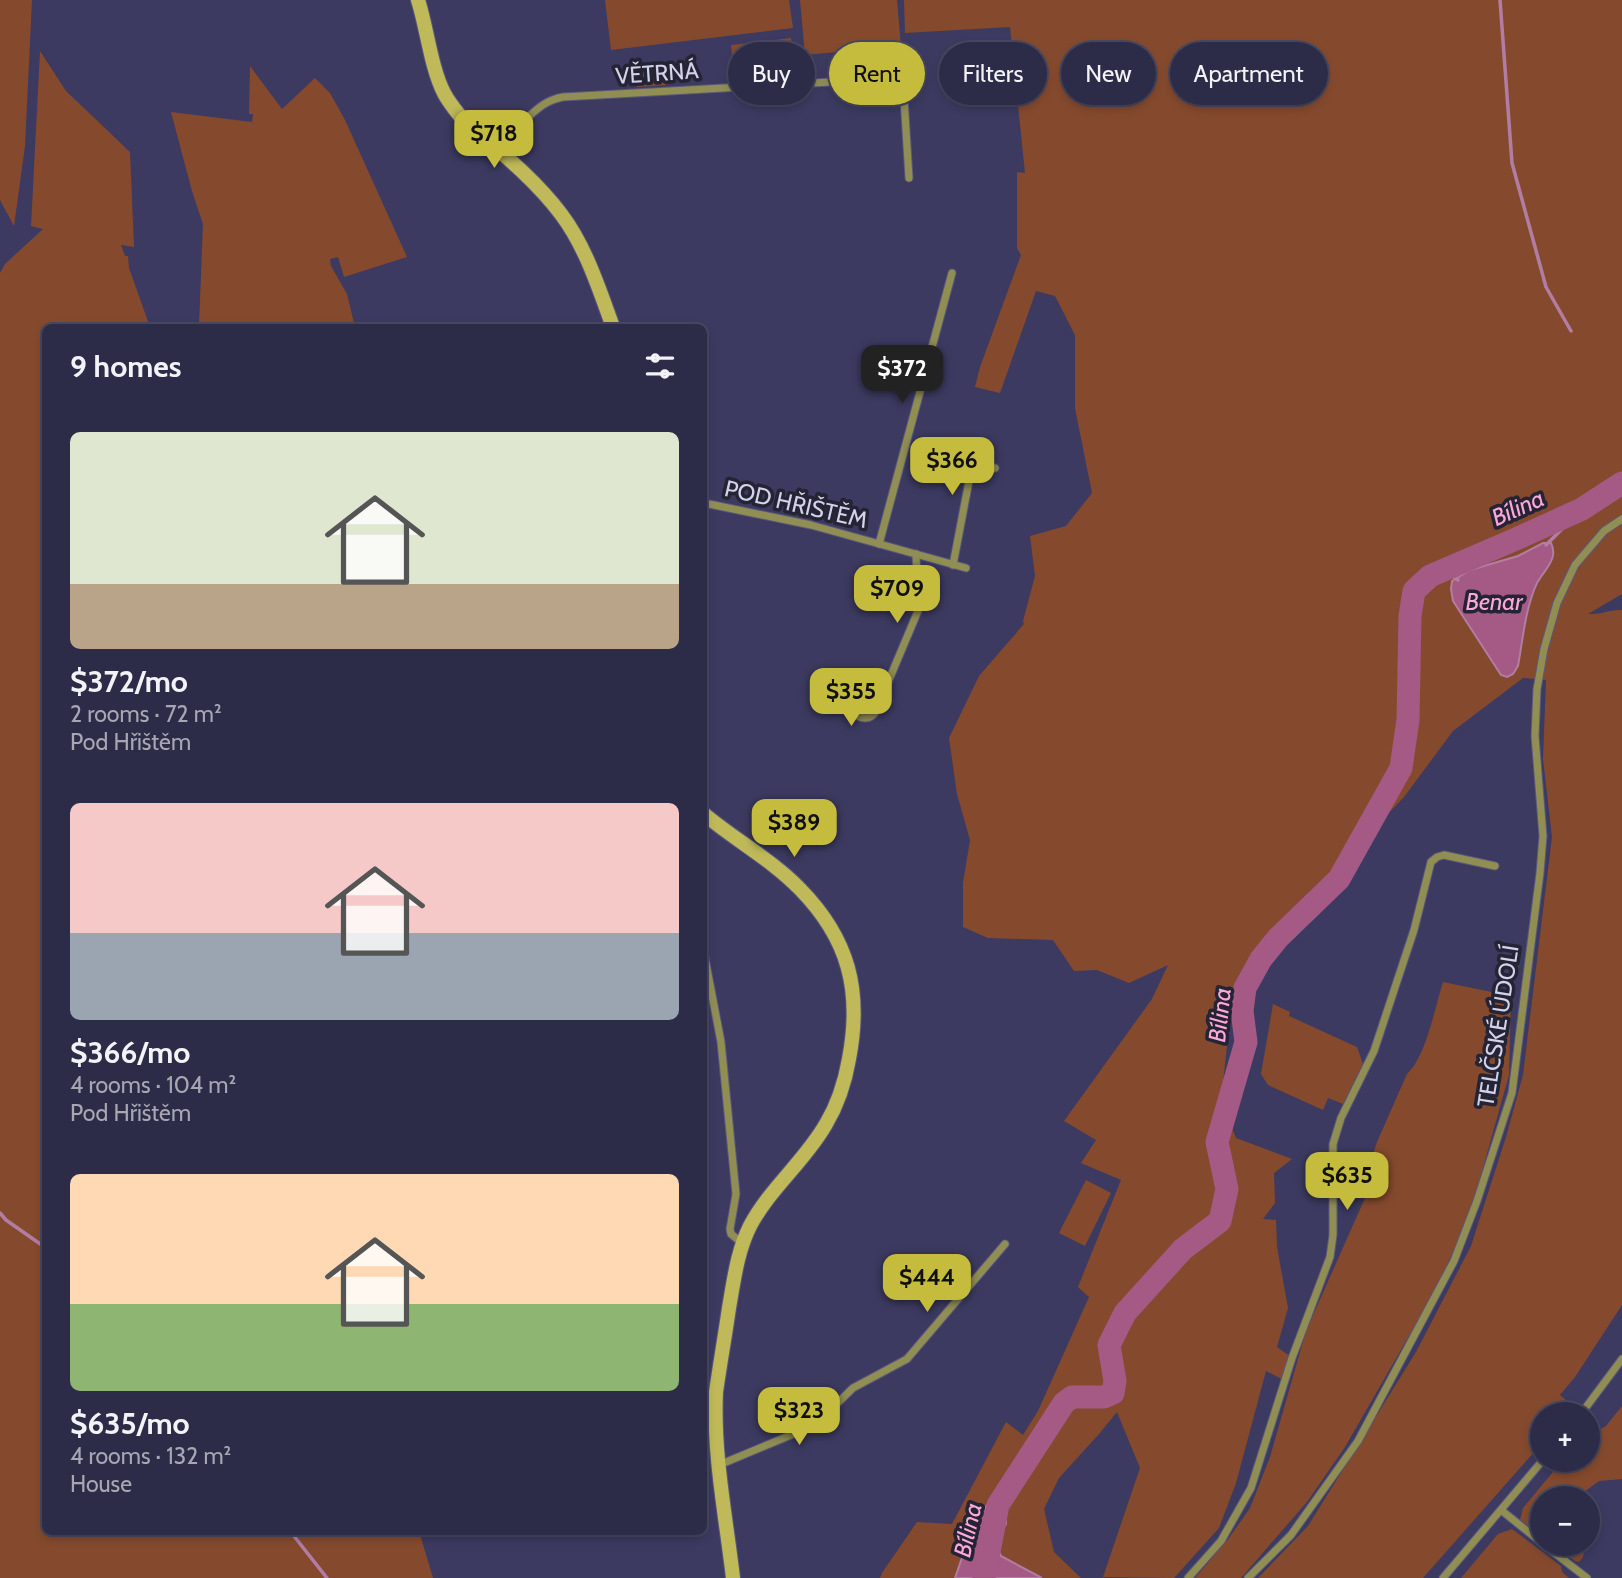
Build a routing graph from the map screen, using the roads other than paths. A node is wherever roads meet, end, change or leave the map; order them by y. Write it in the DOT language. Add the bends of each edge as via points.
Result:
graph roads {
  1 [pos="418,0"];
  2 [pos="492,145"];
  3 [pos="909,178"];
  4 [pos="952,273"];
  5 [pos="611,324"];
  6 [pos="995,468"];
  7 [pos="707,504"];
  8 [pos="1622,519"];
  9 [pos="879,544"];
  10 [pos="916,554"];
  11 [pos="953,565"];
  12 [pos="966,568"];
  13 [pos="875,699"];
  14 [pos="707,816"];
  15 [pos="1495,866"];
  16 [pos="707,969"];
  17 [pos="743,1243"];
  18 [pos="1005,1244"];
  19 [pos="1622,1359"];
  20 [pos="1590,1402"];
  21 [pos="719,1465"];
  22 [pos="1533,1472"];
  23 [pos="1501,1510"];
  24 [pos="1530,1533"];
  25 [pos="1559,1556"];
  26 [pos="733,1578"];
  27 [pos="1188,1578"];
  28 [pos="1248,1578"];
  29 [pos="1443,1578"];
  30 [pos="1587,1578"];
  1 -- 2 [label="street" via="444,93 464,121"];
  2 -- 3 [label="street, VĚTRNÁ" via="540,105 563,97 817,83 900,71"];
  2 -- 5 [label="street" via="562,216 593,274"];
  4 -- 9 [label="street, POD HŘIŠTĚM"];
  6 -- 11 [label="street" via="975,472 969,481"];
  7 -- 9 [label="street, POD HŘIŠTĚM"];
  8 -- 28 [label="street, TELČSKÉ ÚDOLÍ" via="1604,531 1575,565 1557,603 1544,649 1535,736 1543,836 1540,873 1512,1093 1477,1200 1454,1261 1358,1441 1292,1535"];
  9 -- 10 [label="street, POD HŘIŠTĚM"];
  10 -- 11 [label="street, POD HŘIŠTĚM"];
  10 -- 13 [label="street" via="918,611 886,687"];
  11 -- 12 [label="street, POD HŘIŠTĚM"];
  14 -- 17 [label="street" via="786,875 813,903 842,951 855,1000 851,1048 833,1111 815,1141 765,1202"];
  15 -- 27 [label="street" via="1444,855 1431,862 1374,1051 1333,1144 1330,1257 1251,1488 1221,1541"];
  16 -- 17 [label="street" via="721,1042 736,1194 730,1229"];
  17 -- 21 [label="street" via="716,1392"];
  18 -- 21 [label="street" via="907,1359 853,1388 815,1425"];
  19 -- 20 [label="street"];
  21 -- 26 [label="street"];
  22 -- 23 [label="street"];
  23 -- 24 [label="street"];
  23 -- 29 [label="street"];
  25 -- 30 [label="street"];
}
